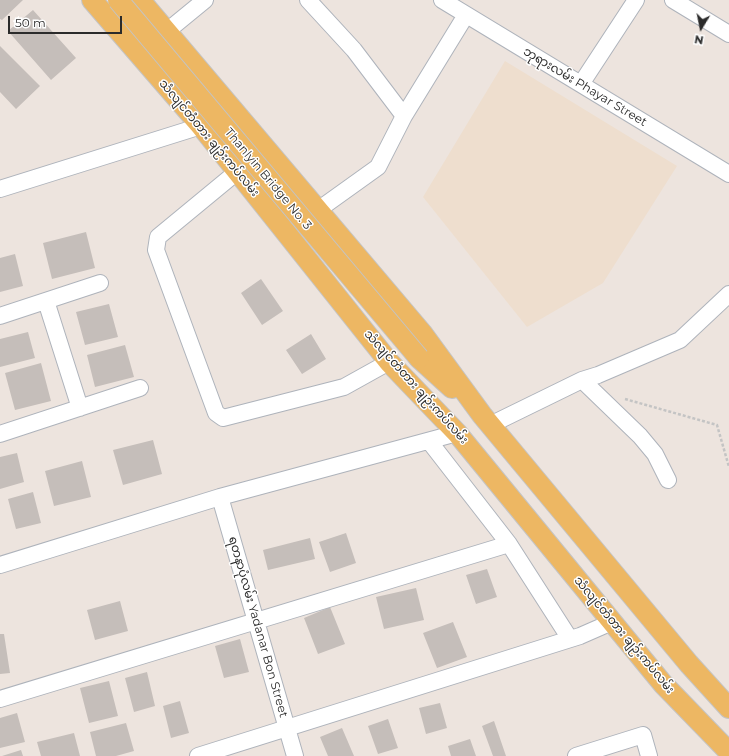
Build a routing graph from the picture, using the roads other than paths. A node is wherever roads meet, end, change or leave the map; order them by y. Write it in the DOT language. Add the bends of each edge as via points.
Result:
graph roads {
  1 [pos="92,0"];
  2 [pos="118,0"];
  3 [pos="124,0"];
  4 [pos="140,0"];
  5 [pos="205,0"];
  6 [pos="308,0"];
  7 [pos="442,0"];
  8 [pos="636,0"];
  9 [pos="673,0"];
  10 [pos="466,15"];
  11 [pos="106,16"];
  12 [pos="166,32"];
  13 [pos="729,34"];
  14 [pos="581,84"];
  15 [pos="404,116"];
  16 [pos="201,126"];
  17 [pos="238,171"];
  18 [pos="729,174"];
  19 [pos="0,189"];
  20 [pos="318,210"];
  21 [pos="370,272"];
  22 [pos="100,283"];
  23 [pos="729,294"];
  24 [pos="339,298"];
  25 [pos="46,300"];
  26 [pos="0,316"];
  27 [pos="419,358"];
  28 [pos="389,362"];
  29 [pos="582,380"];
  30 [pos="140,388"];
  31 [pos="80,408"];
  32 [pos="486,420"];
  33 [pos="455,430"];
  34 [pos="0,434"];
  35 [pos="429,441"];
  36 [pos="668,480"];
  37 [pos="220,497"];
  38 [pos="509,544"];
  39 [pos="0,566"];
  40 [pos="255,621"];
  41 [pos="612,622"];
  42 [pos="570,639"];
  43 [pos="0,699"];
  44 [pos="729,708"];
  45 [pos="287,728"];
  46 [pos="729,752"];
  47 [pos="198,756"];
  48 [pos="295,756"];
  49 [pos="576,756"];
  50 [pos="649,756"];
  1 -- 11 [label="main road, သံလျင်တံတား ချဉ်းကပ်လမ်း"];
  2 -- 27 [label="main road, Thanlyin Bridge No. 3, bridge"];
  3 -- 11 [label="main road"];
  4 -- 12 [label="main road"];
  5 -- 12 [label="street"];
  6 -- 15 [label="street" via="354,50"];
  7 -- 10 [label="street, ဘုရားလမ်း Phayar Street"];
  8 -- 14 [label="street"];
  9 -- 13 [label="street"];
  10 -- 14 [label="street, ဘုရားလမ်း Phayar Street"];
  10 -- 15 [label="street"];
  11 -- 16 [label="main road, သံလျင်တံတား ချဉ်းကပ်လမ်း"];
  12 -- 20 [label="main road"];
  14 -- 18 [label="street, ဘုရားလမ်း Phayar Street"];
  15 -- 20 [label="street" via="378,167"];
  16 -- 17 [label="main road, သံလျင်တံတား ချဉ်းကပ်လမ်း"];
  16 -- 19 [label="street"];
  17 -- 24 [label="main road, သံလျင်တံတား ချဉ်းကပ်လမ်း"];
  17 -- 28 [label="street" via="158,237 156,250 216,413 223,418 344,386"];
  20 -- 21 [label="main road"];
  21 -- 24 [label="street"];
  21 -- 32 [label="main road" via="422,333"];
  22 -- 25 [label="street"];
  23 -- 29 [label="street" via="680,340"];
  24 -- 28 [label="main road, သံလျင်တံတား ချဉ်းကပ်လမ်း"];
  25 -- 26 [label="street"];
  25 -- 31 [label="street"];
  27 -- 32 [label="main road"];
  27 -- 33 [label="main road"];
  28 -- 33 [label="main road, သံလျင်တံတား ချဉ်းကပ်လမ်း"];
  29 -- 32 [label="street"];
  29 -- 36 [label="street" via="640,436 655,454"];
  30 -- 31 [label="street"];
  31 -- 34 [label="street"];
  32 -- 44 [label="main road" via="689,664"];
  33 -- 35 [label="street"];
  33 -- 41 [label="main road, သံလျင်တံတား ချဉ်းကပ်လမ်း"];
  35 -- 37 [label="street"];
  35 -- 38 [label="street"];
  37 -- 39 [label="street"];
  37 -- 40 [label="street, ရတနာပုံလမ်း Yadanar Bon Street"];
  38 -- 40 [label="street"];
  38 -- 42 [label="street"];
  40 -- 43 [label="street"];
  40 -- 45 [label="street, ရတနာပုံလမ်း Yadanar Bon Street"];
  41 -- 42 [label="street"];
  41 -- 46 [label="main road, သံလျင်တံတား ချဉ်းကပ်လမ်း" via="664,684"];
  42 -- 45 [label="street"];
  45 -- 47 [label="street"];
  45 -- 48 [label="street, ရတနာပုံလမ်း Yadanar Bon Street"];
  49 -- 50 [label="street" via="643,735"];
}
